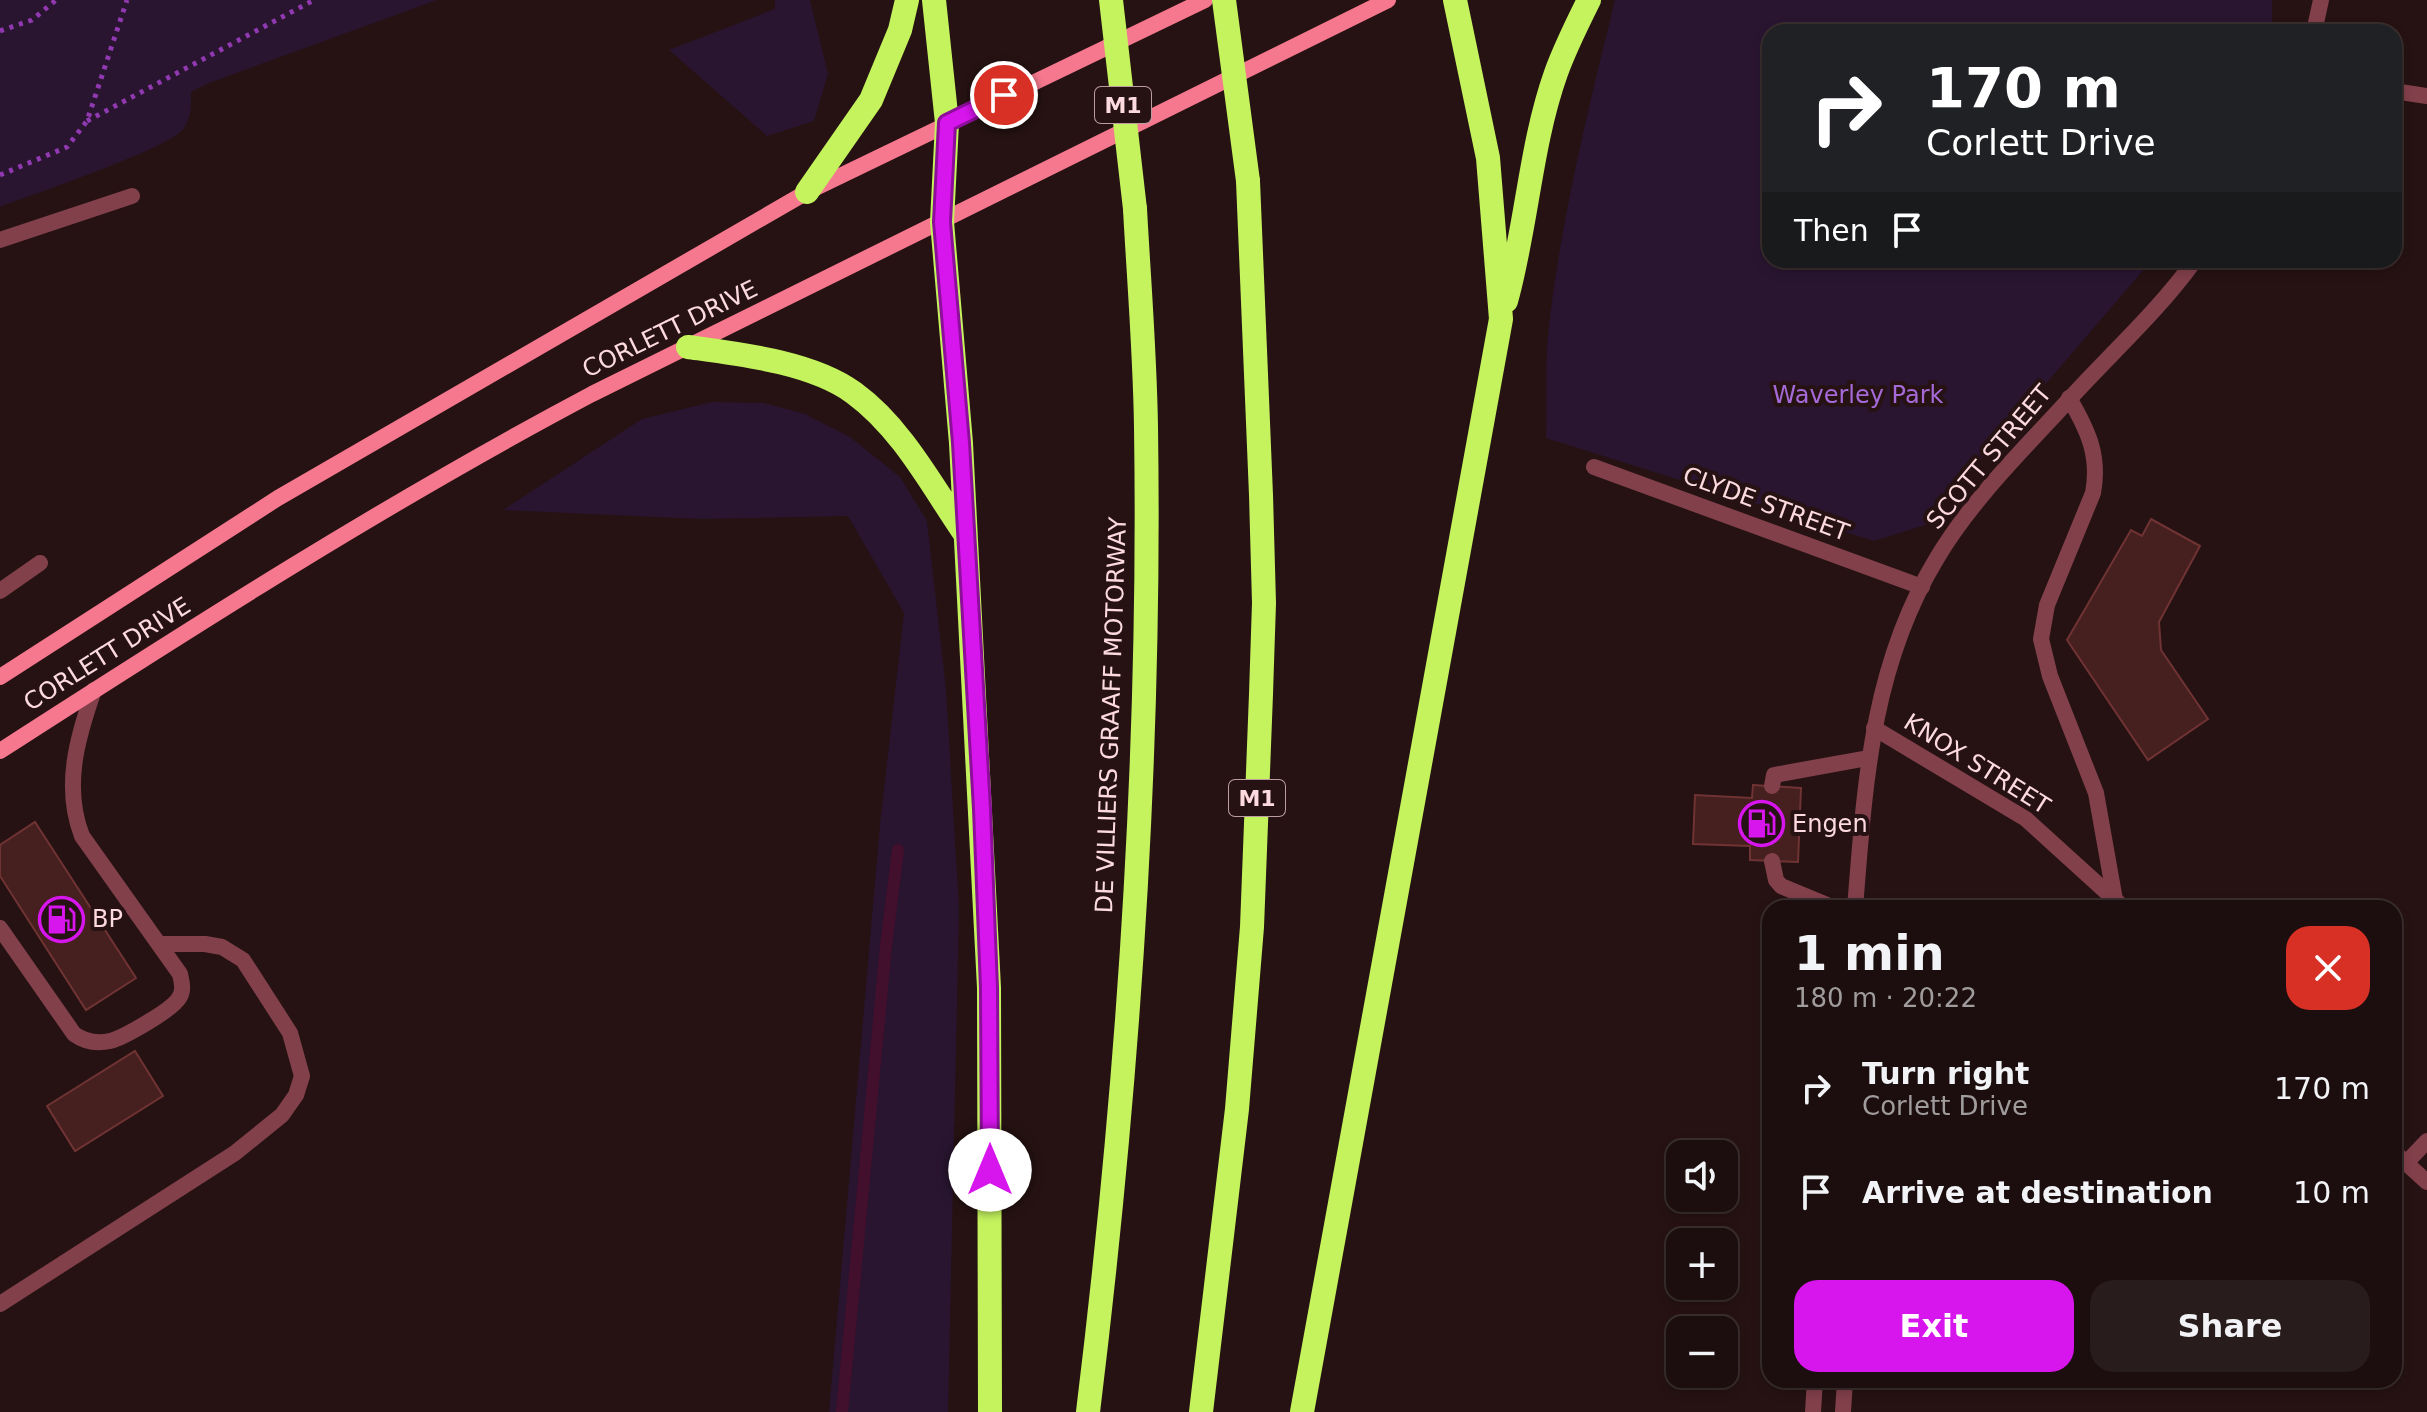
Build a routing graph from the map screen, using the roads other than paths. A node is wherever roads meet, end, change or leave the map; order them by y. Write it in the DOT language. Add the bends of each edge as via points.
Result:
graph roads {
  1 [pos="907,0"];
  2 [pos="934,0"];
  3 [pos="1111,0"];
  4 [pos="1205,0"];
  5 [pos="1224,0"];
  6 [pos="1388,0"];
  7 [pos="1455,0"];
  8 [pos="1589,0"];
  9 [pos="2321,0"];
  10 [pos="2316,24"];
  11 [pos="2402,92"];
  12 [pos="2427,96"];
  13 [pos="947,123"];
  14 [pos="807,192"];
  15 [pos="132,196"];
  16 [pos="942,222"];
  17 [pos="0,240"];
  18 [pos="2188,268"];
  19 [pos="1501,319"];
  20 [pos="688,347"];
  21 [pos="2069,398"];
  22 [pos="1594,467"];
  23 [pos="965,534"];
  24 [pos="40,563"];
  25 [pos="1922,587"];
  26 [pos="0,591"];
  27 [pos="0,677"];
  28 [pos="94,690"];
  29 [pos="1874,728"];
  30 [pos="0,751"];
  31 [pos="1868,758"];
  32 [pos="1772,786"];
  33 [pos="1772,861"];
  34 [pos="1815,900"];
  35 [pos="1856,900"];
  36 [pos="2116,900"];
  37 [pos="2119,900"];
  38 [pos="0,928"];
  39 [pos="161,944"];
  40 [pos="2427,1141"];
  41 [pos="2402,1157"];
  42 [pos="2402,1160"];
  43 [pos="2427,1182"];
  44 [pos="0,1304"];
  45 [pos="1814,1388"];
  46 [pos="1844,1388"];
  47 [pos="990,1412"];
  48 [pos="1088,1412"];
  49 [pos="1201,1412"];
  50 [pos="1302,1412"];
  51 [pos="1813,1412"];
  52 [pos="1843,1412"];
  1 -- 14 [label="highway" via="871,100"];
  2 -- 13 [label="highway"];
  3 -- 48 [label="highway, DE VILLIERS GRAAFF MOTORWAY / M1, bridge" via="1135,209 1147,426 1142,804 1109,1242"];
  4 -- 13 [label="main road, CORLETT DRIVE"];
  5 -- 49 [label="highway, M1, bridge" via="1248,181 1263,572 1252,927 1237,1109"];
  6 -- 16 [label="main road, CORLETT DRIVE"];
  7 -- 19 [label="highway" via="1488,158"];
  8 -- 19 [label="highway" via="1555,75"];
  9 -- 10 [label="street"];
  11 -- 12 [label="street"];
  13 -- 14 [label="main road, CORLETT DRIVE"];
  13 -- 16 [label="highway"];
  14 -- 27 [label="main road, CORLETT DRIVE" via="278,498"];
  15 -- 17 [label="street"];
  16 -- 20 [label="main road, CORLETT DRIVE"];
  16 -- 23 [label="highway"];
  18 -- 21 [label="street, SCOTT STREET"];
  19 -- 50 [label="highway"];
  20 -- 23 [label="highway" via="782,364 852,392 883,419"];
  20 -- 28 [label="main road, CORLETT DRIVE" via="468,460"];
  21 -- 25 [label="street, SCOTT STREET" via="1978,501"];
  21 -- 37 [label="street" via="2093,444 2097,473 2047,605 2041,639 2096,793"];
  22 -- 25 [label="street, CLYDE STREET"];
  23 -- 47 [label="highway" via="989,988"];
  24 -- 26 [label="street"];
  25 -- 29 [label="street, SCOTT STREET" via="1892,653"];
  28 -- 30 [label="main road, CORLETT DRIVE"];
  28 -- 39 [label="street" via="74,758 75,817 82,836"];
  29 -- 31 [label="street, SCOTT STREET"];
  29 -- 36 [label="street, KNOX STREET" via="2026,819"];
  31 -- 32 [label="street" via="1774,775"];
  31 -- 35 [label="street, SCOTT STREET"];
  33 -- 34 [label="street" via="1781,886"];
  38 -- 39 [label="street" via="84,1041 112,1040 179,998 180,974"];
  39 -- 44 [label="street" via="222,947 243,960 299,1055 302,1076 296,1095 282,1115 235,1153"];
  40 -- 41 [label="street"];
  42 -- 43 [label="street"];
  45 -- 51 [label="street"];
  46 -- 52 [label="street"];
}
